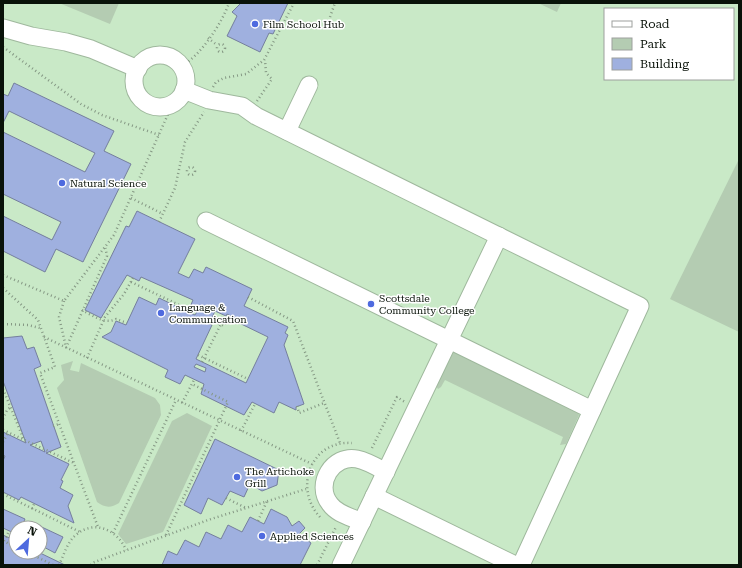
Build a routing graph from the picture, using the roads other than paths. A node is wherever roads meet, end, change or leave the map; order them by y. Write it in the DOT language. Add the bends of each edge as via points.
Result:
graph roads {
  1 [pos="3,28"];
  2 [pos="138,69"];
  3 [pos="309,85"];
  4 [pos="184,90"];
  5 [pos="287,132"];
  6 [pos="206,221"];
  7 [pos="499,236"];
  8 [pos="449,339"];
  9 [pos="592,410"];
  10 [pos="386,472"];
  11 [pos="374,496"];
  12 [pos="362,522"];
  13 [pos="341,565"];
  14 [pos="515,565"];
  15 [pos="521,565"];
  1 -- 2 [label="lane" via="91,49"];
  2 -- 4 [label="lane" via="147,59 162,55 170,57 182,66 186,82"];
  2 -- 4 [label="lane" via="135,75 136,89 144,100 165,106 173,103"];
  3 -- 5 [label="lane"];
  4 -- 5 [label="lane" via="210,100 242,106"];
  5 -- 7 [label="lane"];
  6 -- 8 [label="lane"];
  7 -- 8 [label="lane"];
  7 -- 9 [label="lane" via="640,306"];
  8 -- 9 [label="lane"];
  8 -- 10 [label="lane"];
  9 -- 15 [label="lane"];
  10 -- 11 [label="lane"];
  10 -- 12 [label="lane" via="361,461 349,459 337,463 328,472 324,488 329,504 335,510"];
  11 -- 12 [label="lane"];
  11 -- 14 [label="lane"];
  12 -- 13 [label="lane"];
}
